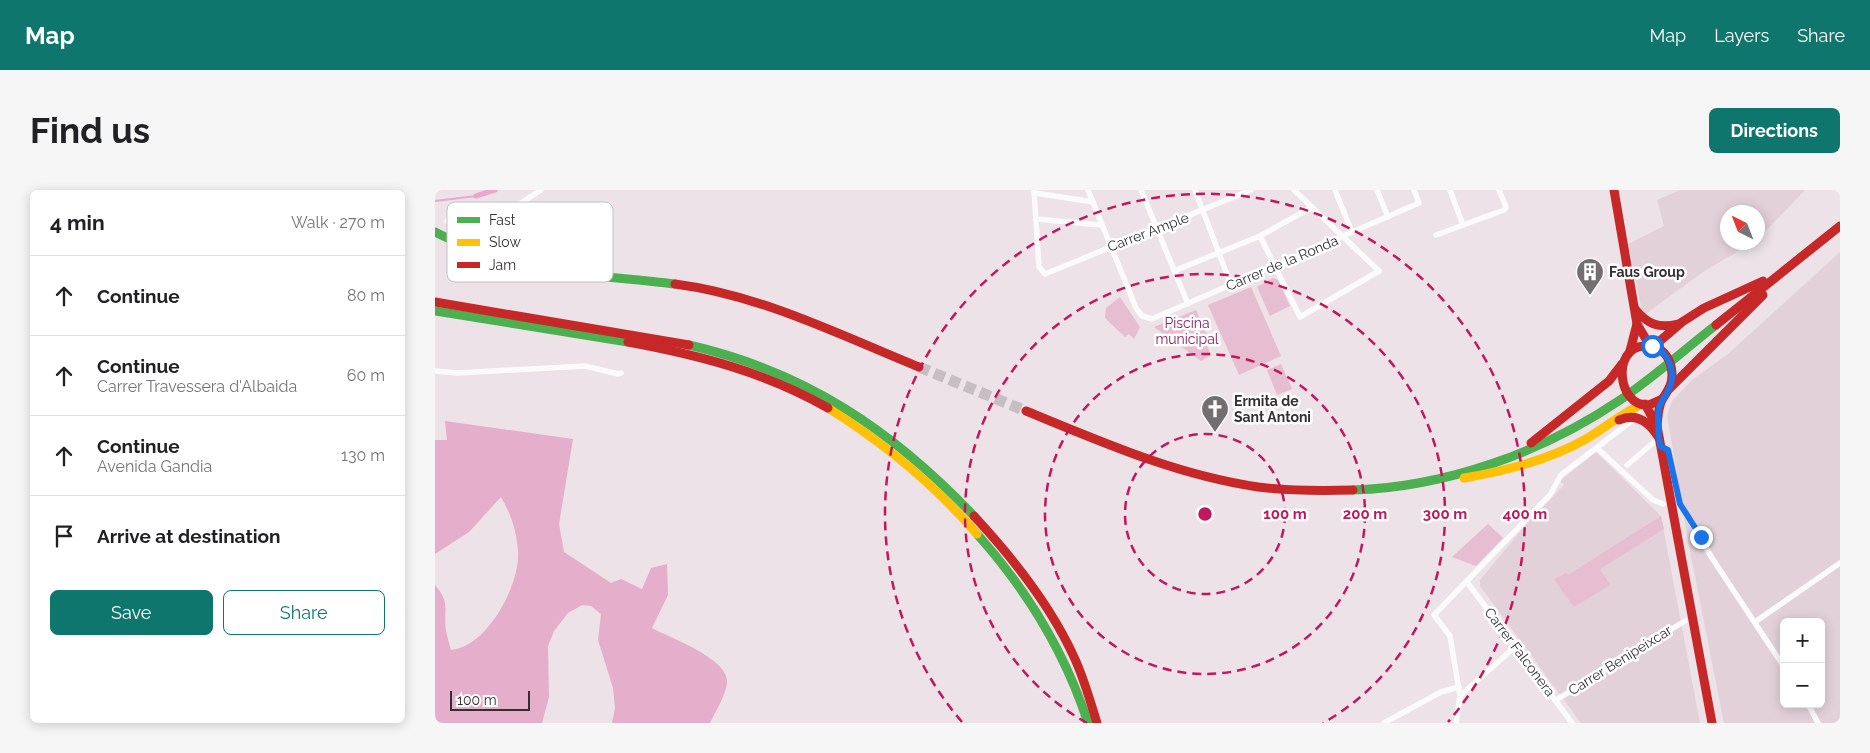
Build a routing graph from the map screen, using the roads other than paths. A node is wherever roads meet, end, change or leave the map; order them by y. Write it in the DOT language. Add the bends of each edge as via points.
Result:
graph roads {
  1 [pos="541,190"];
  2 [pos="1088,190"];
  3 [pos="1141,190"];
  4 [pos="1195,190"];
  5 [pos="1233,190"];
  6 [pos="1251,190"];
  7 [pos="1335,190"];
  8 [pos="1377,190"];
  9 [pos="1414,190"];
  10 [pos="1450,190"];
  11 [pos="1499,190"];
  12 [pos="1299,191"];
  13 [pos="1034,192"];
  14 [pos="1613,192"];
  15 [pos="1235,197"];
  16 [pos="522,202"];
  17 [pos="1093,202"];
  18 [pos="1312,207"];
  19 [pos="1202,211"];
  20 [pos="1388,217"];
  21 [pos="1036,219"];
  22 [pos="1101,225"];
  23 [pos="1463,225"];
  24 [pos="1840,226"];
  25 [pos="1156,229"];
  26 [pos="435,232"];
  27 [pos="1353,232"];
  28 [pos="1436,235"];
  29 [pos="1260,236"];
  30 [pos="1343,236"];
  31 [pos="435,237"];
  32 [pos="447,237"];
  33 [pos="447,242"];
  34 [pos="1111,246"];
  35 [pos="1217,253"];
  36 [pos="1275,266"];
  37 [pos="1174,271"];
  38 [pos="613,279"];
  39 [pos="1231,285"];
  40 [pos="435,302"];
  41 [pos="1187,304"];
  42 [pos="1635,309"];
  43 [pos="435,311"];
  44 [pos="1682,322"];
  45 [pos="1637,324"];
  46 [pos="1652,346"];
  47 [pos="1630,351"];
  48 [pos="1622,364"];
  49 [pos="919,367"];
  50 [pos="435,371"];
  51 [pos="621,373"];
  52 [pos="1669,389"];
  53 [pos="1662,399"];
  54 [pos="1644,404"];
  55 [pos="1026,411"];
  56 [pos="1634,419"];
  57 [pos="1657,426"];
  58 [pos="1600,430"];
  59 [pos="1660,442"];
  60 [pos="1597,448"];
  61 [pos="1627,465"];
  62 [pos="1418,483"];
  63 [pos="1406,485"];
  64 [pos="1663,504"];
  65 [pos="1840,563"];
  66 [pos="1467,582"];
  67 [pos="1685,620"];
  68 [pos="1755,622"];
  69 [pos="1516,646"];
  70 [pos="1781,663"];
  71 [pos="1459,687"];
  72 [pos="1459,696"];
  73 [pos="1556,700"];
  74 [pos="1809,708"];
  75 [pos="1088,723"];
  76 [pos="1097,723"];
  77 [pos="1384,723"];
  78 [pos="1456,723"];
  79 [pos="1573,723"];
  80 [pos="1712,723"];
  81 [pos="1818,723"];
  1 -- 16 [label="street"];
  2 -- 17 [label="street"];
  3 -- 25 [label="street"];
  4 -- 19 [label="street"];
  5 -- 15 [label="street"];
  6 -- 15 [label="street, Carrer Ample"];
  7 -- 27 [label="street"];
  8 -- 20 [label="street"];
  9 -- 20 [label="street, Carrer de la Ronda" via="1419,203"];
  10 -- 23 [label="street"];
  11 -- 23 [label="street" via="1504,210"];
  12 -- 18 [label="street"];
  13 -- 17 [label="street"];
  13 -- 21 [label="street"];
  14 -- 42 [label="main road"];
  15 -- 19 [label="street, Carrer Ample"];
  17 -- 22 [label="street"];
  18 -- 29 [label="street"];
  18 -- 30 [label="street"];
  19 -- 25 [label="street, Carrer Ample"];
  19 -- 35 [label="street"];
  20 -- 27 [label="street, Carrer de la Ronda"];
  21 -- 22 [label="street"];
  21 -- 34 [label="street, Carrer Ample" via="1039,267 1045,274"];
  22 -- 34 [label="street"];
  23 -- 28 [label="street"];
  24 -- 44 [label="main road" via="1768,278 1703,308"];
  24 -- 52 [label="main road" via="1765,293"];
  24 -- 62 [label="main road" via="1620,400 1559,436 1515,456"];
  25 -- 34 [label="street, Carrer Ample"];
  25 -- 37 [label="street"];
  26 -- 32 [label="main road"];
  27 -- 30 [label="street, Carrer de la Ronda"];
  29 -- 35 [label="street"];
  29 -- 36 [label="street"];
  30 -- 36 [label="street, Carrer de la Ronda"];
  30 -- 36 [label="street" via="1379,271 1299,317"];
  31 -- 33 [label="main road"];
  34 -- 41 [label="street, Carrer de la Ronda" via="1136,308 1145,318 1154,318"];
  35 -- 37 [label="street"];
  35 -- 39 [label="street"];
  36 -- 39 [label="street, Carrer de la Ronda"];
  37 -- 41 [label="street"];
  38 -- 49 [label="main road" via="682,285 733,296"];
  39 -- 41 [label="street, Carrer de la Ronda"];
  40 -- 76 [label="main road" via="690,344 769,368 841,404 927,469 994,539 1034,591 1070,648"];
  42 -- 44 [label="main road" via="1643,320 1654,326"];
  42 -- 45 [label="main road"];
  43 -- 75 [label="main road" via="656,346 717,360 785,385 836,412 900,458 933,487 995,554 1057,644"];
  44 -- 46 [label="main road"];
  45 -- 46 [label="main road"];
  45 -- 47 [label="main road"];
  46 -- 47 [label="main road"];
  46 -- 52 [label="main road" via="1662,351 1669,362 1672,373"];
  47 -- 48 [label="main road"];
  48 -- 54 [label="main road" via="1624,387 1632,398"];
  48 -- 62 [label="main road" via="1609,381 1529,444"];
  50 -- 51 [label="street" via="457,373 585,366"];
  52 -- 53 [label="main road"];
  53 -- 54 [label="main road"];
  53 -- 57 [label="main road"];
  54 -- 57 [label="main road"];
  54 -- 58 [label="main road"];
  55 -- 63 [label="main road" via="1147,460 1207,478 1298,491 1333,492"];
  56 -- 60 [label="street"];
  57 -- 59 [label="main road"];
  58 -- 59 [label="main road" via="1628,416 1637,417 1650,424"];
  58 -- 60 [label="street"];
  58 -- 63 [label="main road" via="1549,456 1514,468 1417,488"];
  59 -- 61 [label="street"];
  59 -- 68 [label="street" via="1668,450 1680,504"];
  59 -- 80 [label="main road"];
  60 -- 64 [label="street" via="1649,496"];
  60 -- 66 [label="street" via="1561,475 1550,495"];
  62 -- 63 [label="main road"];
  65 -- 68 [label="street"];
  66 -- 69 [label="street, Carrer Falconera"];
  66 -- 71 [label="street" via="1434,615 1450,636"];
  67 -- 73 [label="street, Carrer Benipeixcar"];
  68 -- 70 [label="street"];
  69 -- 72 [label="street"];
  69 -- 73 [label="street, Carrer Falconera"];
  71 -- 72 [label="street"];
  71 -- 77 [label="street" via="1430,697"];
  72 -- 78 [label="street"];
  73 -- 79 [label="street, Carrer Falconera"];
  74 -- 81 [label="street"];
}
